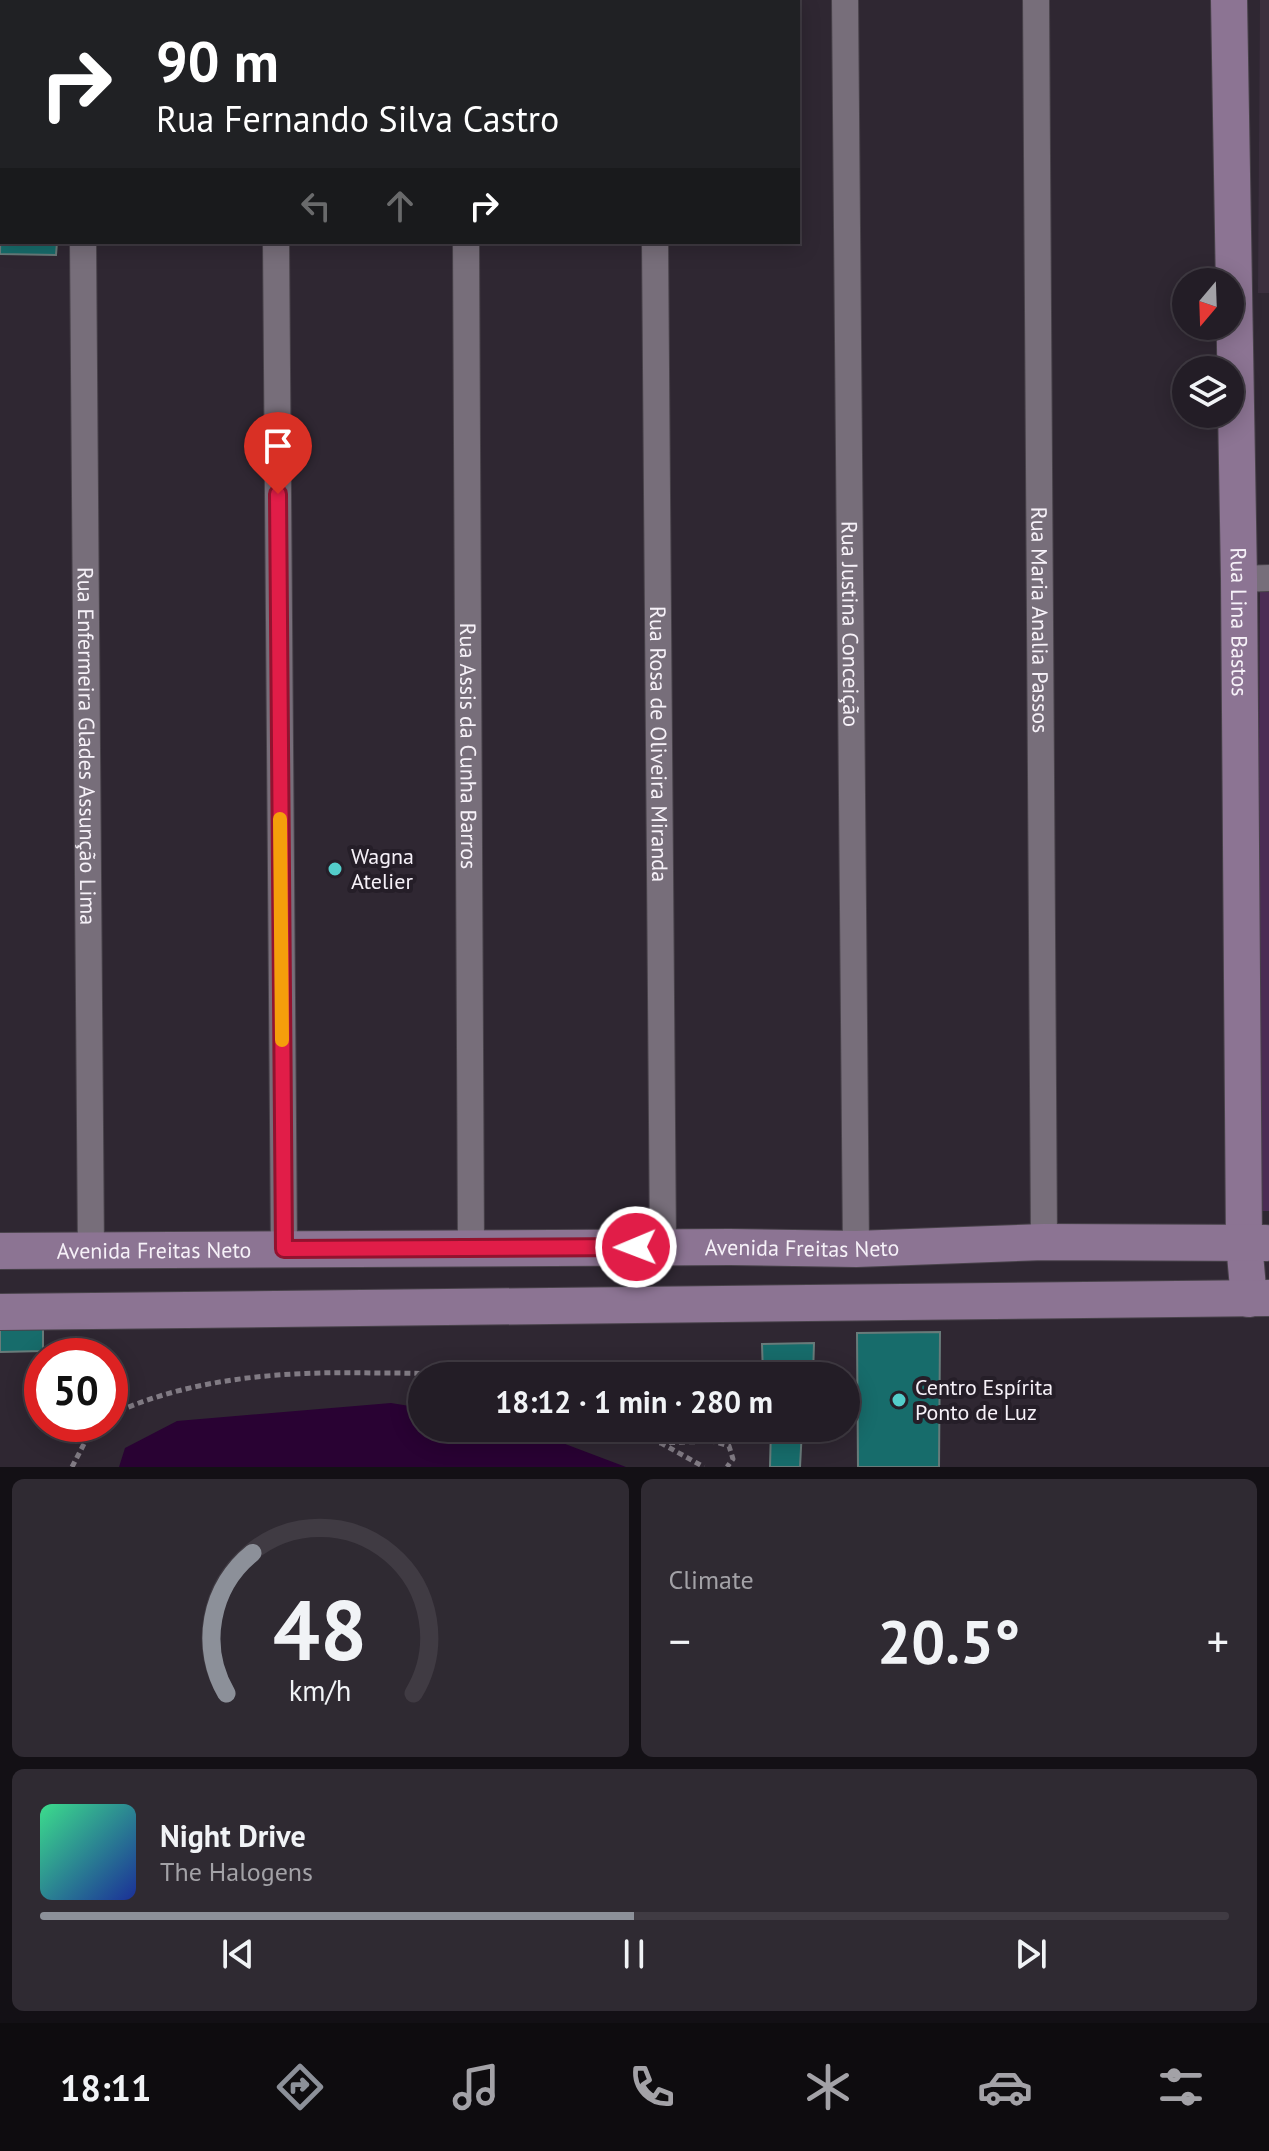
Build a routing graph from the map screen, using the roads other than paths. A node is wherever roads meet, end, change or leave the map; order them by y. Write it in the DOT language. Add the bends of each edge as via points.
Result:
graph roads {
  1 [pos="845,0"];
  2 [pos="1036,0"];
  3 [pos="1229,0"];
  4 [pos="83,244"];
  5 [pos="276,244"];
  6 [pos="466,244"];
  7 [pos="655,244"];
  8 [pos="1254,578"];
  9 [pos="1044,1242"];
  10 [pos="1256,1243"];
  11 [pos="663,1247"];
  12 [pos="730,1247"];
  13 [pos="348,1248"];
  14 [pos="284,1249"];
  15 [pos="471,1249"];
  16 [pos="856,1249"];
  17 [pos="0,1251"];
  18 [pos="91,1252"];
  19 [pos="1259,1299"];
  20 [pos="733,1303"];
  21 [pos="352,1307"];
  22 [pos="0,1312"];
  1 -- 16 [label="street, Rua Justina Conceição"];
  2 -- 9 [label="street, Rua Maria Analia Passos"];
  3 -- 8 [label="main road, Rua Lina Bastos"];
  4 -- 18 [label="street, Rua Enfermeira Glades Assunção Lima"];
  5 -- 14 [label="street"];
  6 -- 15 [label="street, Rua Assis da Cunha Barros"];
  7 -- 11 [label="street, Rua Rosa de Oliveira Miranda"];
  8 -- 10 [label="main road, Rua Lina Bastos"];
  9 -- 10 [label="main road, Avenida Freitas Neto"];
  9 -- 16 [label="main road, Avenida Freitas Neto"];
  10 -- 19 [label="main road, Rua Lina Bastos"];
  11 -- 12 [label="main road, Avenida Freitas Neto"];
  11 -- 15 [label="main road, Avenida Freitas Neto"];
  12 -- 16 [label="main road, Avenida Freitas Neto"];
  12 -- 20 [label="main road"];
  13 -- 14 [label="main road, Avenida Freitas Neto"];
  13 -- 15 [label="main road, Avenida Freitas Neto"];
  13 -- 21 [label="main road"];
  14 -- 18 [label="main road, Avenida Freitas Neto"];
  17 -- 18 [label="main road, Avenida Freitas Neto"];
  19 -- 20 [label="main road"];
  20 -- 21 [label="main road"];
  21 -- 22 [label="main road"];
}
